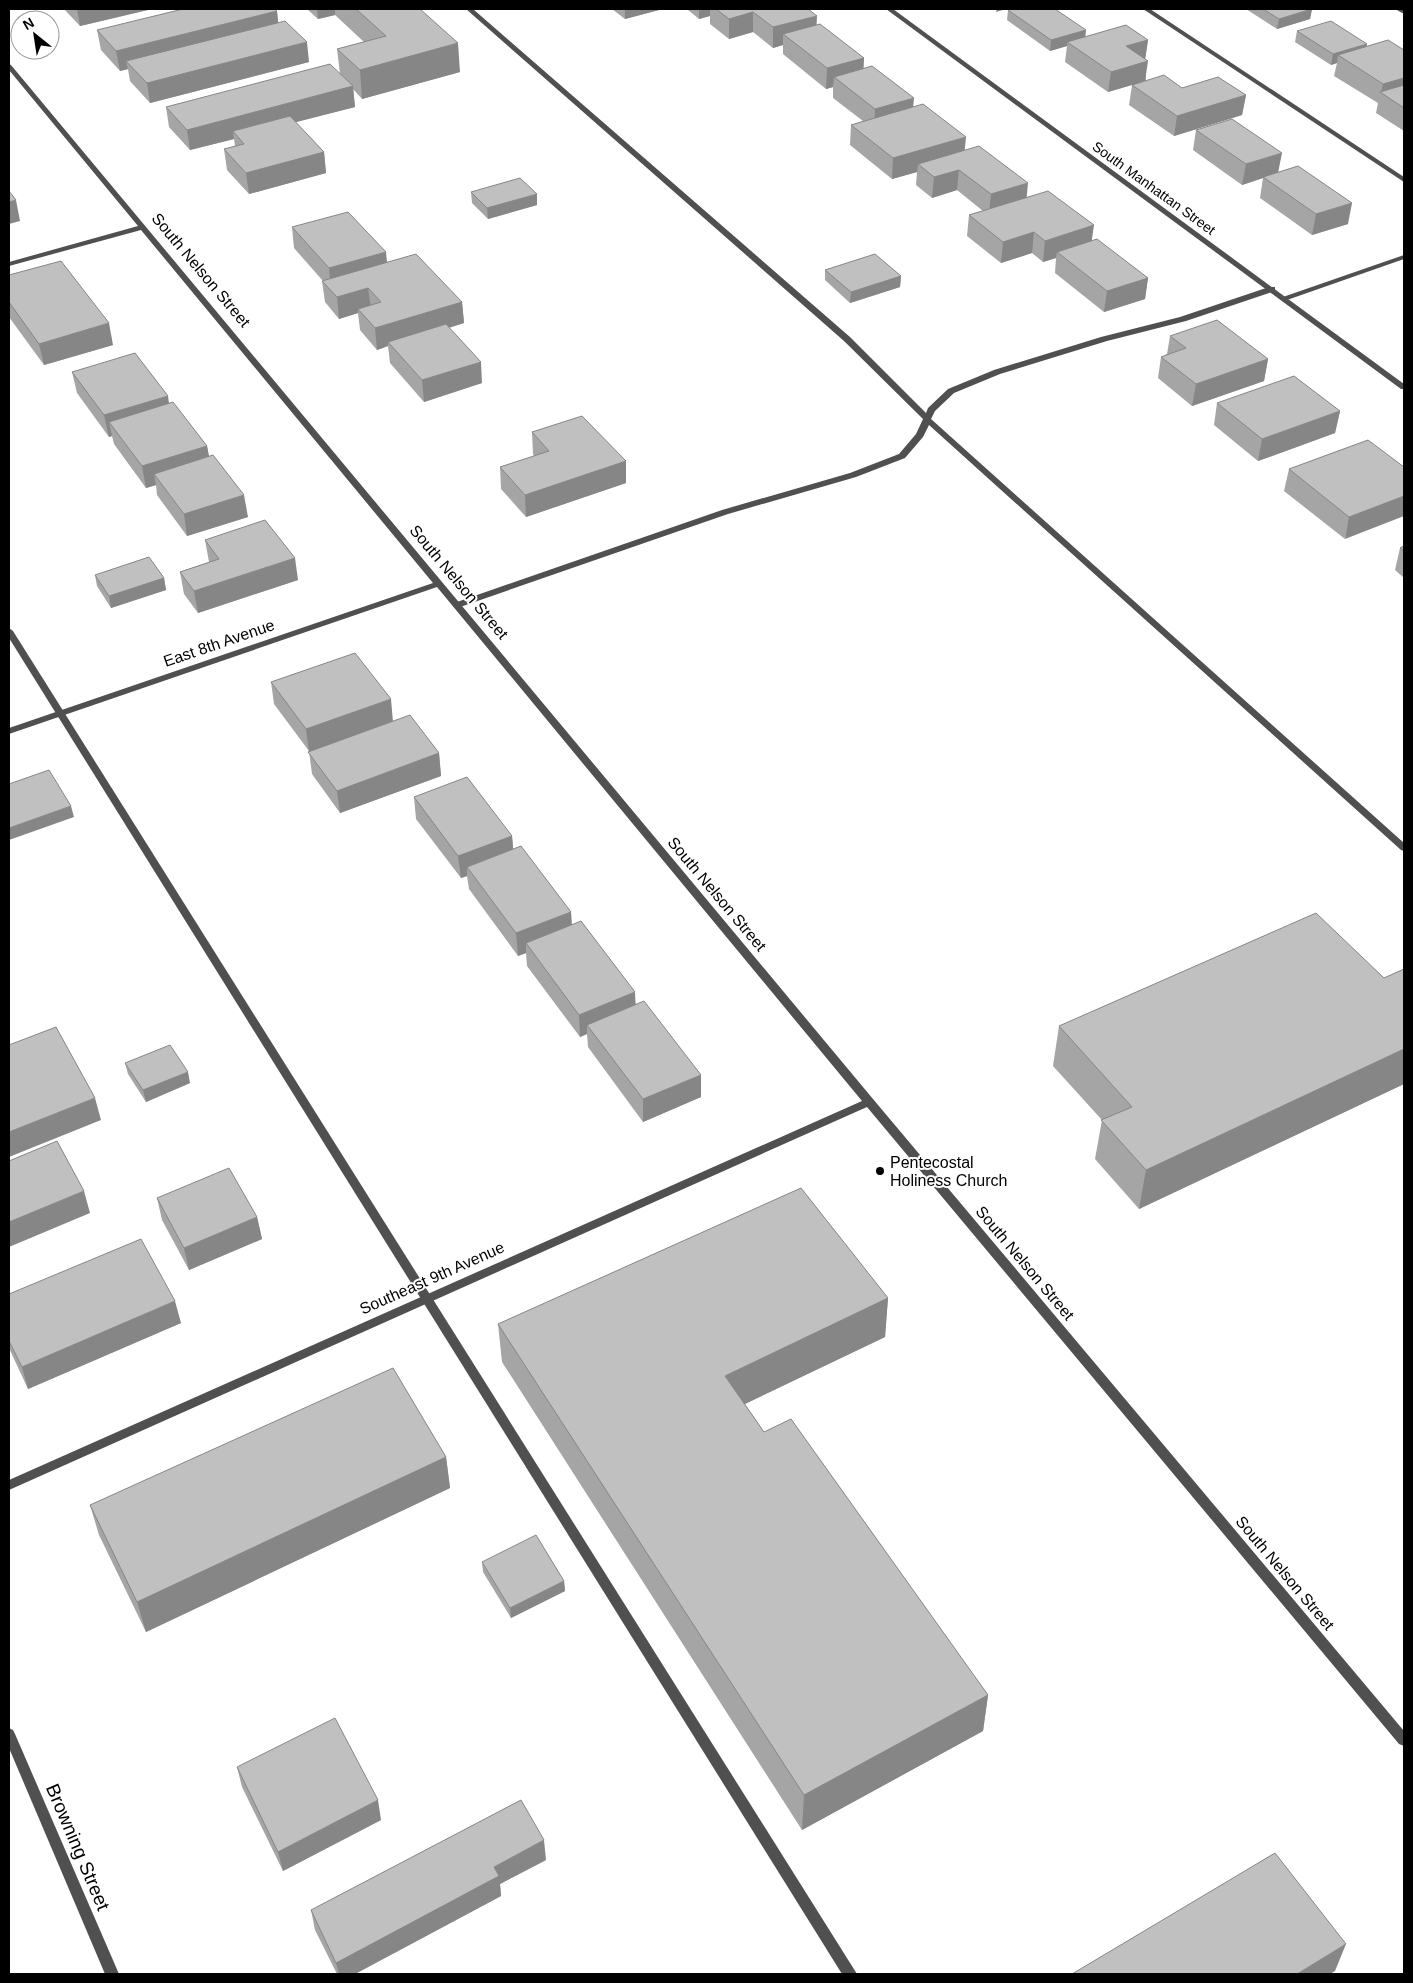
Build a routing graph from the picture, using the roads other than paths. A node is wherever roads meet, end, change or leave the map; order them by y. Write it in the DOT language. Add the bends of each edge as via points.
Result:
graph roads {
  1 [pos="469,9"];
  2 [pos="889,9"];
  3 [pos="1146,9"];
  4 [pos="1398,9"];
  5 [pos="1404,12"];
  6 [pos="9,66"];
  7 [pos="1404,180"];
  8 [pos="143,227"];
  9 [pos="1404,257"];
  10 [pos="9,264"];
  11 [pos="1272,289"];
  12 [pos="1284,298"];
  13 [pos="1404,387"];
  14 [pos="927,419"];
  15 [pos="439,584"];
  16 [pos="457,605"];
  17 [pos="9,631"];
  18 [pos="61,713"];
  19 [pos="9,731"];
  20 [pos="1404,848"];
  21 [pos="869,1102"];
  22 [pos="426,1298"];
  23 [pos="9,1485"];
  24 [pos="9,1734"];
  25 [pos="1404,1740"];
  26 [pos="112,1974"];
  27 [pos="850,1974"];
  1 -- 14 [label="street" via="847,340"];
  2 -- 11 [label="street, South Manhattan Street"];
  3 -- 7 [label="street"];
  4 -- 5 [label="street"];
  6 -- 8 [label="street, South Nelson Street"];
  8 -- 10 [label="street"];
  8 -- 15 [label="street, South Nelson Street"];
  9 -- 12 [label="street"];
  11 -- 12 [label="street, South Manhattan Street"];
  11 -- 14 [label="street" via="997,372 951,391 931,410"];
  12 -- 13 [label="street, South Manhattan Street"];
  14 -- 16 [label="street" via="920,435 902,456 853,475 725,512"];
  14 -- 20 [label="street"];
  15 -- 16 [label="street, South Nelson Street"];
  15 -- 18 [label="street, East 8th Avenue"];
  16 -- 21 [label="street, South Nelson Street"];
  17 -- 18 [label="street"];
  18 -- 19 [label="street, East 8th Avenue"];
  18 -- 22 [label="street"];
  21 -- 22 [label="street, Southeast 9th Avenue"];
  21 -- 25 [label="street, South Nelson Street"];
  22 -- 23 [label="street, Southeast 9th Avenue"];
  22 -- 27 [label="street"];
  24 -- 26 [label="street, Browning Street"];
}
